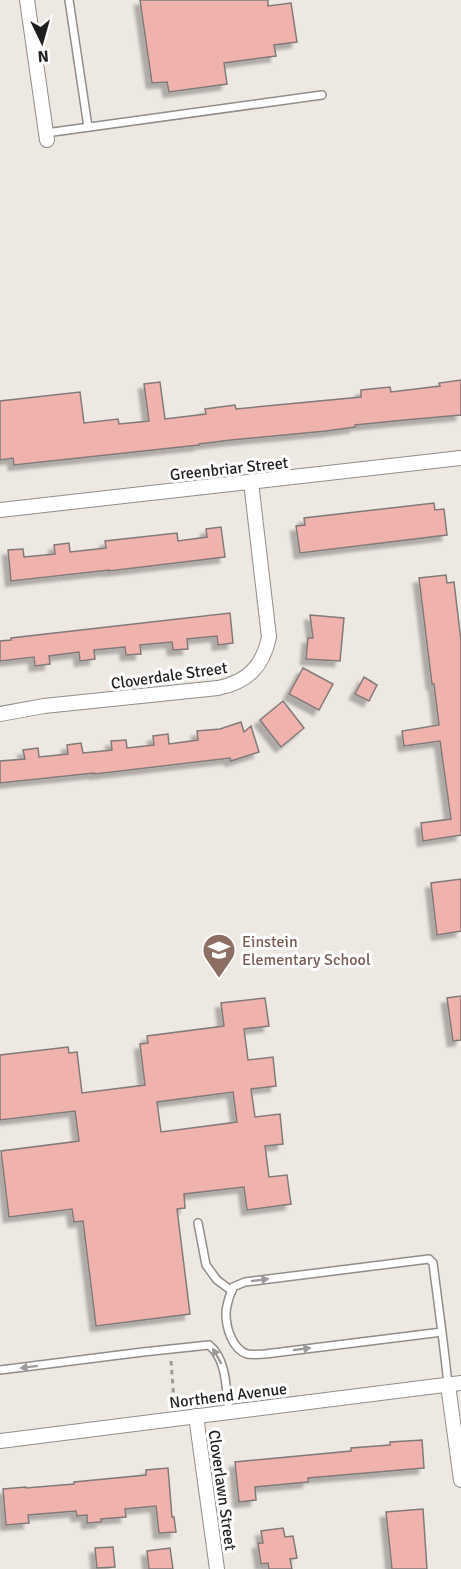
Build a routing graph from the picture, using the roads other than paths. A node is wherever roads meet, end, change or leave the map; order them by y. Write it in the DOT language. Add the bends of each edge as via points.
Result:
graph roads {
  1 [pos="27,0"];
  2 [pos="69,0"];
  3 [pos="322,95"];
  4 [pos="88,127"];
  5 [pos="47,137"];
  6 [pos="461,458"];
  7 [pos="252,482"];
  8 [pos="0,510"];
  9 [pos="0,714"];
  10 [pos="198,1223"];
  11 [pos="232,1291"];
  12 [pos="442,1332"];
  13 [pos="0,1370"];
  14 [pos="455,1384"];
  15 [pos="229,1412"];
  16 [pos="196,1416"];
  17 [pos="0,1441"];
  18 [pos="461,1480"];
  19 [pos="217,1569"];
  1 -- 5 [label="street"];
  2 -- 4 [label="lane"];
  3 -- 4 [label="lane"];
  4 -- 5 [label="lane"];
  6 -- 7 [label="street, Greenbriar Street"];
  7 -- 8 [label="street, Greenbriar Street"];
  7 -- 9 [label="street, Cloverdale Street" via="269,637 260,663 248,675 218,688"];
  10 -- 11 [label="lane" via="206,1265"];
  11 -- 12 [label="lane, one-way" via="228,1299 228,1327 233,1341 247,1354"];
  11 -- 12 [label="lane, one-way" via="245,1282 429,1259 433,1263"];
  12 -- 14 [label="lane"];
  15 -- 13 [label="lane, one-way" via="221,1361 209,1345"];
  14 -- 15 [label="street, Northend Avenue"];
  14 -- 18 [label="street"];
  15 -- 16 [label="street, Northend Avenue"];
  16 -- 17 [label="street, Northend Avenue"];
  16 -- 19 [label="street, Cloverlawn Street"];
}
